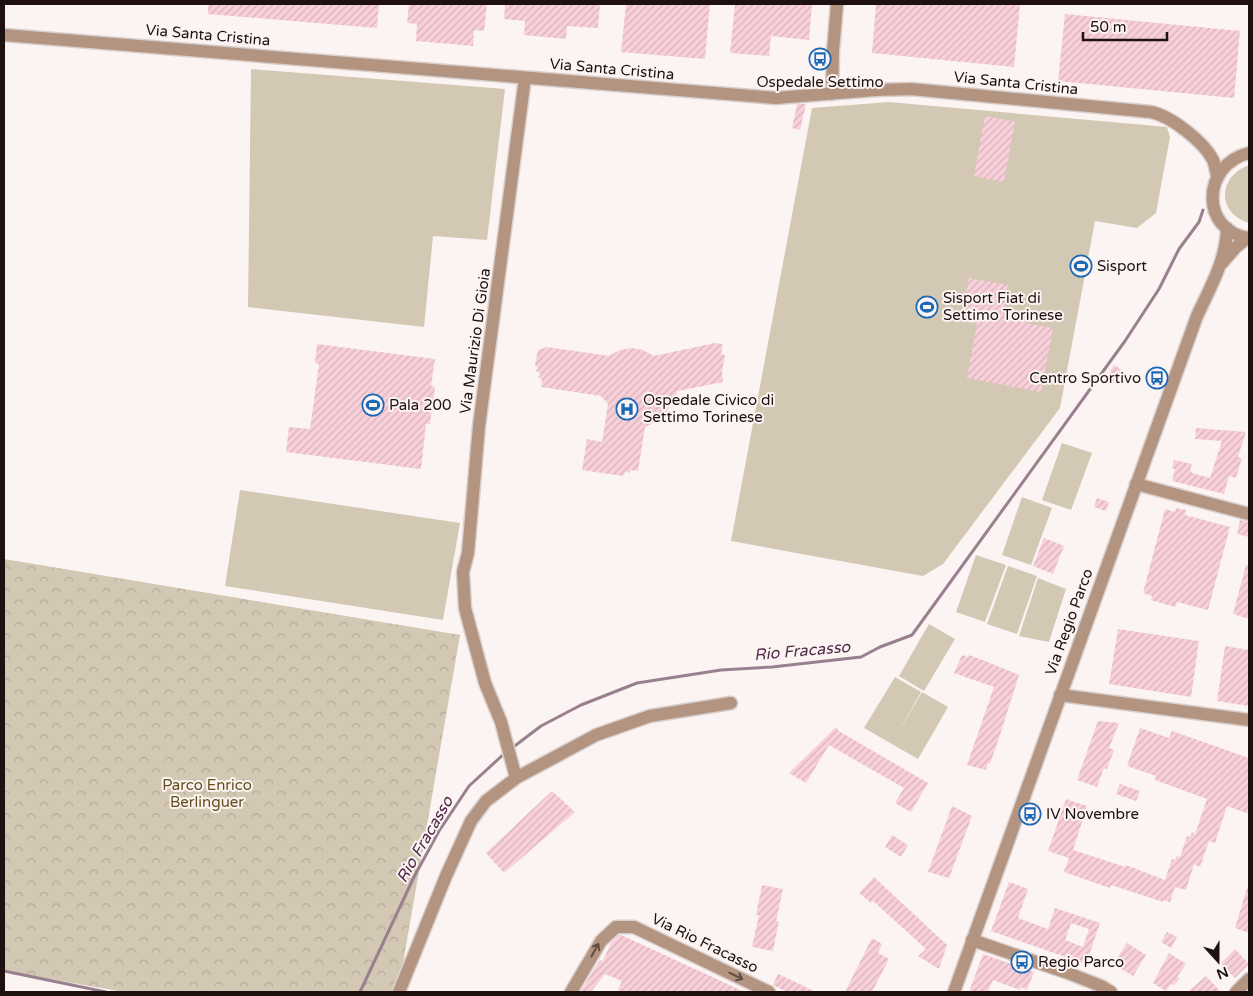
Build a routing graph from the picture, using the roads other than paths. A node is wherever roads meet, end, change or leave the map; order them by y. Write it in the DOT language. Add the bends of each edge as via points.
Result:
graph roads {
  1 [pos="837,4"];
  2 [pos="4,35"];
  3 [pos="525,78"];
  4 [pos="832,94"];
  5 [pos="1205,149"];
  6 [pos="1245,154"];
  7 [pos="1217,176"];
  8 [pos="1227,228"];
  9 [pos="1248,238"];
  10 [pos="1221,265"];
  11 [pos="1136,484"];
  12 [pos="1249,514"];
  13 [pos="1060,695"];
  14 [pos="731,703"];
  15 [pos="1249,720"];
  16 [pos="516,778"];
  17 [pos="972,940"];
  18 [pos="1249,979"];
  19 [pos="399,992"];
  20 [pos="571,992"];
  21 [pos="769,992"];
  22 [pos="954,992"];
  23 [pos="1112,992"];
  24 [pos="1236,992"];
  1 -- 4 [label="street"];
  2 -- 3 [label="street, Via Santa Cristina"];
  3 -- 4 [label="street, Via Santa Cristina" via="776,98"];
  3 -- 16 [label="street, Via Maurizio Di Gioia" via="479,426 468,554 463,572 464,608"];
  4 -- 5 [label="street, Via Santa Cristina" via="911,89 1151,112 1178,124"];
  5 -- 6 [label="street"];
  5 -- 7 [label="street, Via Santa Cristina"];
  6 -- 7 [label="street" via="1227,163"];
  7 -- 8 [label="street" via="1212,190 1213,204"];
  8 -- 9 [label="street"];
  8 -- 10 [label="street, Via Regio Parco"];
  9 -- 10 [label="street, Via Regio Parco"];
  10 -- 11 [label="street, Via Regio Parco" via="1197,316"];
  11 -- 12 [label="street"];
  11 -- 13 [label="street, Via Regio Parco"];
  13 -- 15 [label="street"];
  13 -- 17 [label="street, Via Regio Parco"];
  14 -- 16 [label="street" via="650,716 596,735"];
  16 -- 19 [label="street" via="486,801 471,821"];
  17 -- 22 [label="street, Via Regio Parco"];
  17 -- 23 [label="street"];
  18 -- 24 [label="street"];
  20 -- 21 [label="street, Via Rio Fracasso, one-way" via="601,940 616,927 634,927"];
}
